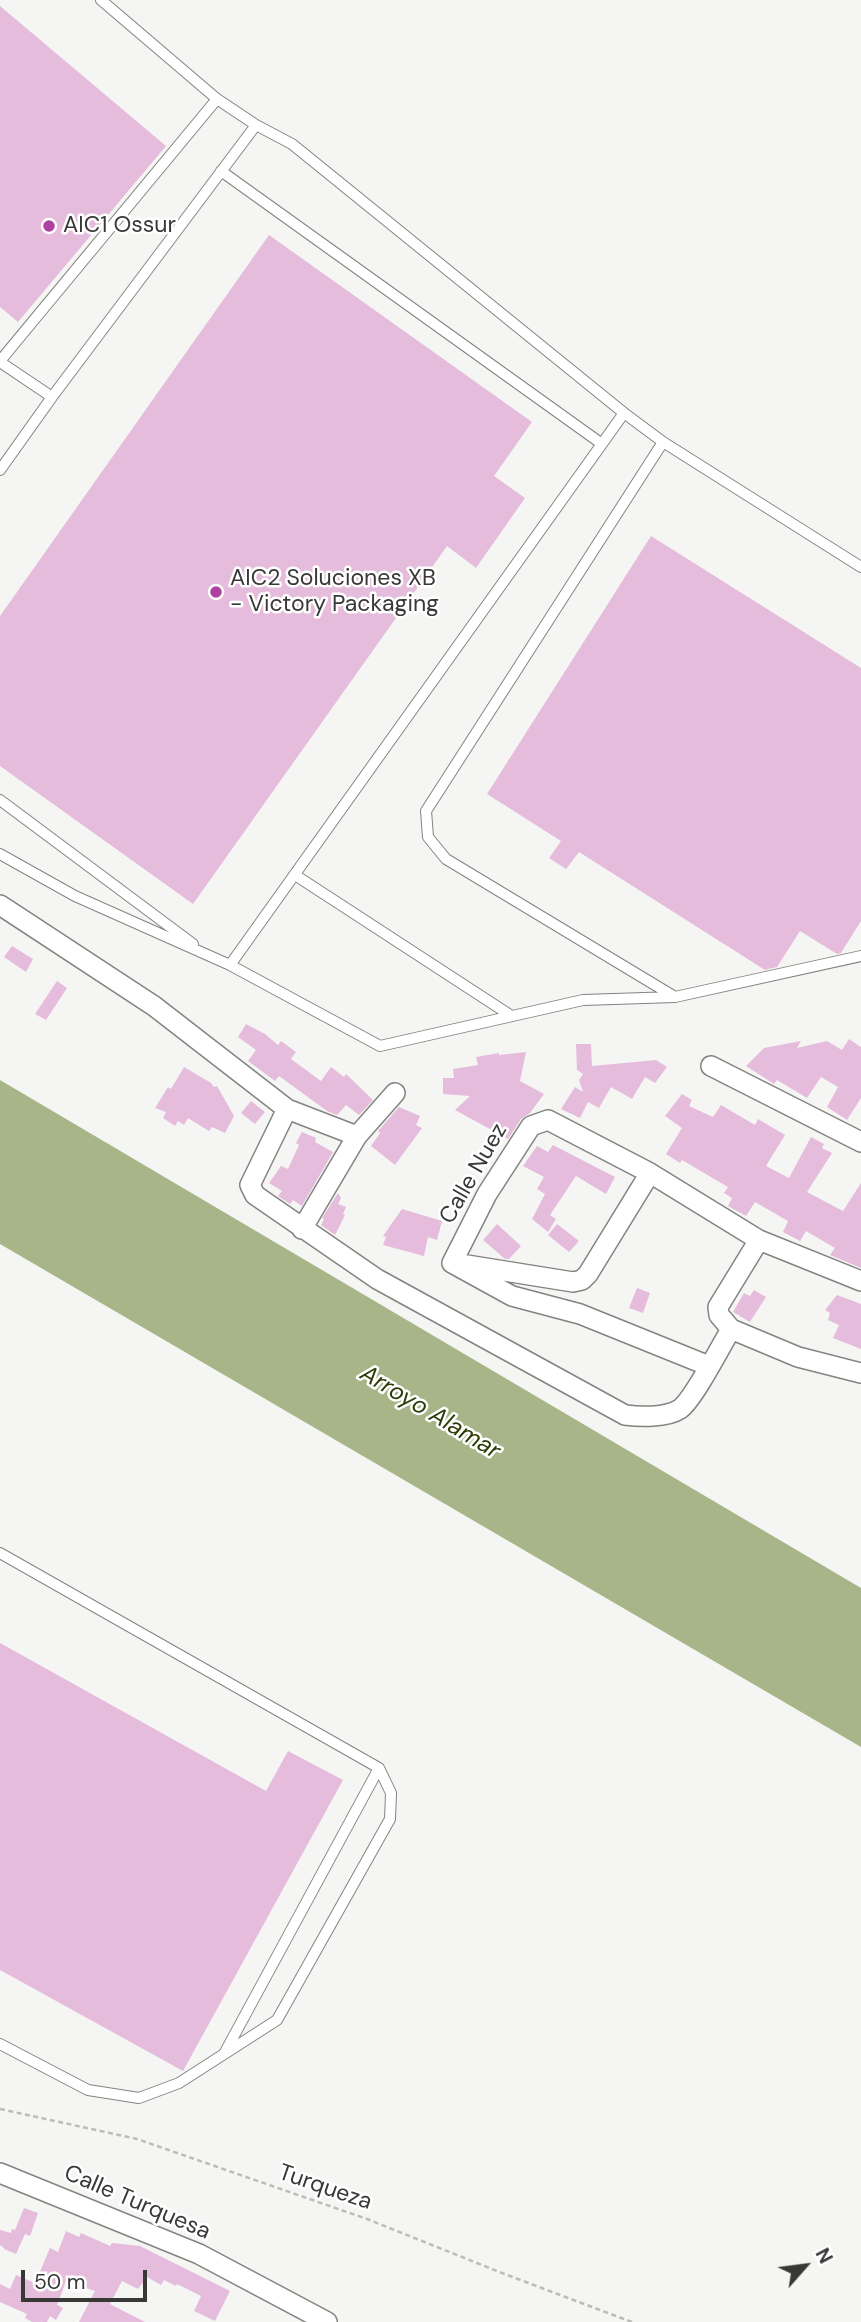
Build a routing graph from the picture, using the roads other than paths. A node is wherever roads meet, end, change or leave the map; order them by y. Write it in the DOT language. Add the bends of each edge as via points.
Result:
graph roads {
  1 [pos="101,0"];
  2 [pos="217,99"];
  3 [pos="256,125"];
  4 [pos="221,171"];
  5 [pos="0,361"];
  6 [pos="52,397"];
  7 [pos="624,413"];
  8 [pos="663,442"];
  9 [pos="602,444"];
  10 [pos="0,470"];
  11 [pos="861,567"];
  12 [pos="0,800"];
  13 [pos="0,854"];
  14 [pos="295,875"];
  15 [pos="0,905"];
  16 [pos="208,955"];
  17 [pos="861,956"];
  18 [pos="230,965"];
  19 [pos="675,997"];
  20 [pos="510,1015"];
  21 [pos="711,1066"];
  22 [pos="395,1093"];
  23 [pos="287,1109"];
  24 [pos="358,1136"];
  25 [pos="861,1142"];
  26 [pos="650,1172"];
  27 [pos="302,1229"];
  28 [pos="759,1240"];
  29 [pos="452,1263"];
  30 [pos="861,1280"];
  31 [pos="725,1322"];
  32 [pos="709,1366"];
  33 [pos="861,1373"];
  34 [pos="0,1553"];
  35 [pos="379,1768"];
  36 [pos="0,2044"];
  37 [pos="222,2057"];
  38 [pos="0,2174"];
  39 [pos="327,2322"];
  1 -- 2 [label="lane"];
  2 -- 3 [label="lane"];
  2 -- 5 [label="lane"];
  3 -- 4 [label="lane"];
  3 -- 7 [label="lane" via="292,144"];
  4 -- 6 [label="lane"];
  4 -- 9 [label="lane"];
  5 -- 6 [label="lane"];
  6 -- 10 [label="lane"];
  7 -- 8 [label="lane"];
  7 -- 9 [label="lane"];
  8 -- 11 [label="lane"];
  8 -- 19 [label="lane" via="426,811 428,837 446,859"];
  9 -- 14 [label="lane"];
  12 -- 16 [label="lane"];
  13 -- 16 [label="lane" via="75,896"];
  14 -- 18 [label="lane"];
  14 -- 20 [label="lane"];
  15 -- 23 [label="street" via="154,1006"];
  16 -- 18 [label="lane"];
  17 -- 19 [label="lane"];
  18 -- 20 [label="lane" via="380,1046"];
  19 -- 20 [label="lane" via="583,1000"];
  21 -- 25 [label="street"];
  22 -- 24 [label="street"];
  23 -- 24 [label="street"];
  23 -- 27 [label="street" via="250,1185 255,1195"];
  24 -- 27 [label="street"];
  26 -- 28 [label="street"];
  26 -- 29 [label="street" via="582,1280"];
  26 -- 29 [label="street, Calle Nuez" via="548,1121 531,1126 487,1194"];
  27 -- 32 [label="street" via="377,1279 625,1415 650,1418 679,1410"];
  28 -- 30 [label="street"];
  28 -- 31 [label="street" via="718,1307"];
  29 -- 32 [label="street" via="512,1296 580,1314"];
  31 -- 32 [label="street"];
  31 -- 33 [label="street" via="798,1357"];
  34 -- 35 [label="lane"];
  35 -- 37 [label="lane"];
  35 -- 37 [label="lane" via="391,1793 390,1819 277,2020"];
  36 -- 37 [label="lane" via="88,2090 139,2098 179,2083"];
  38 -- 39 [label="street, Calle Turquesa" via="199,2254"];
}
